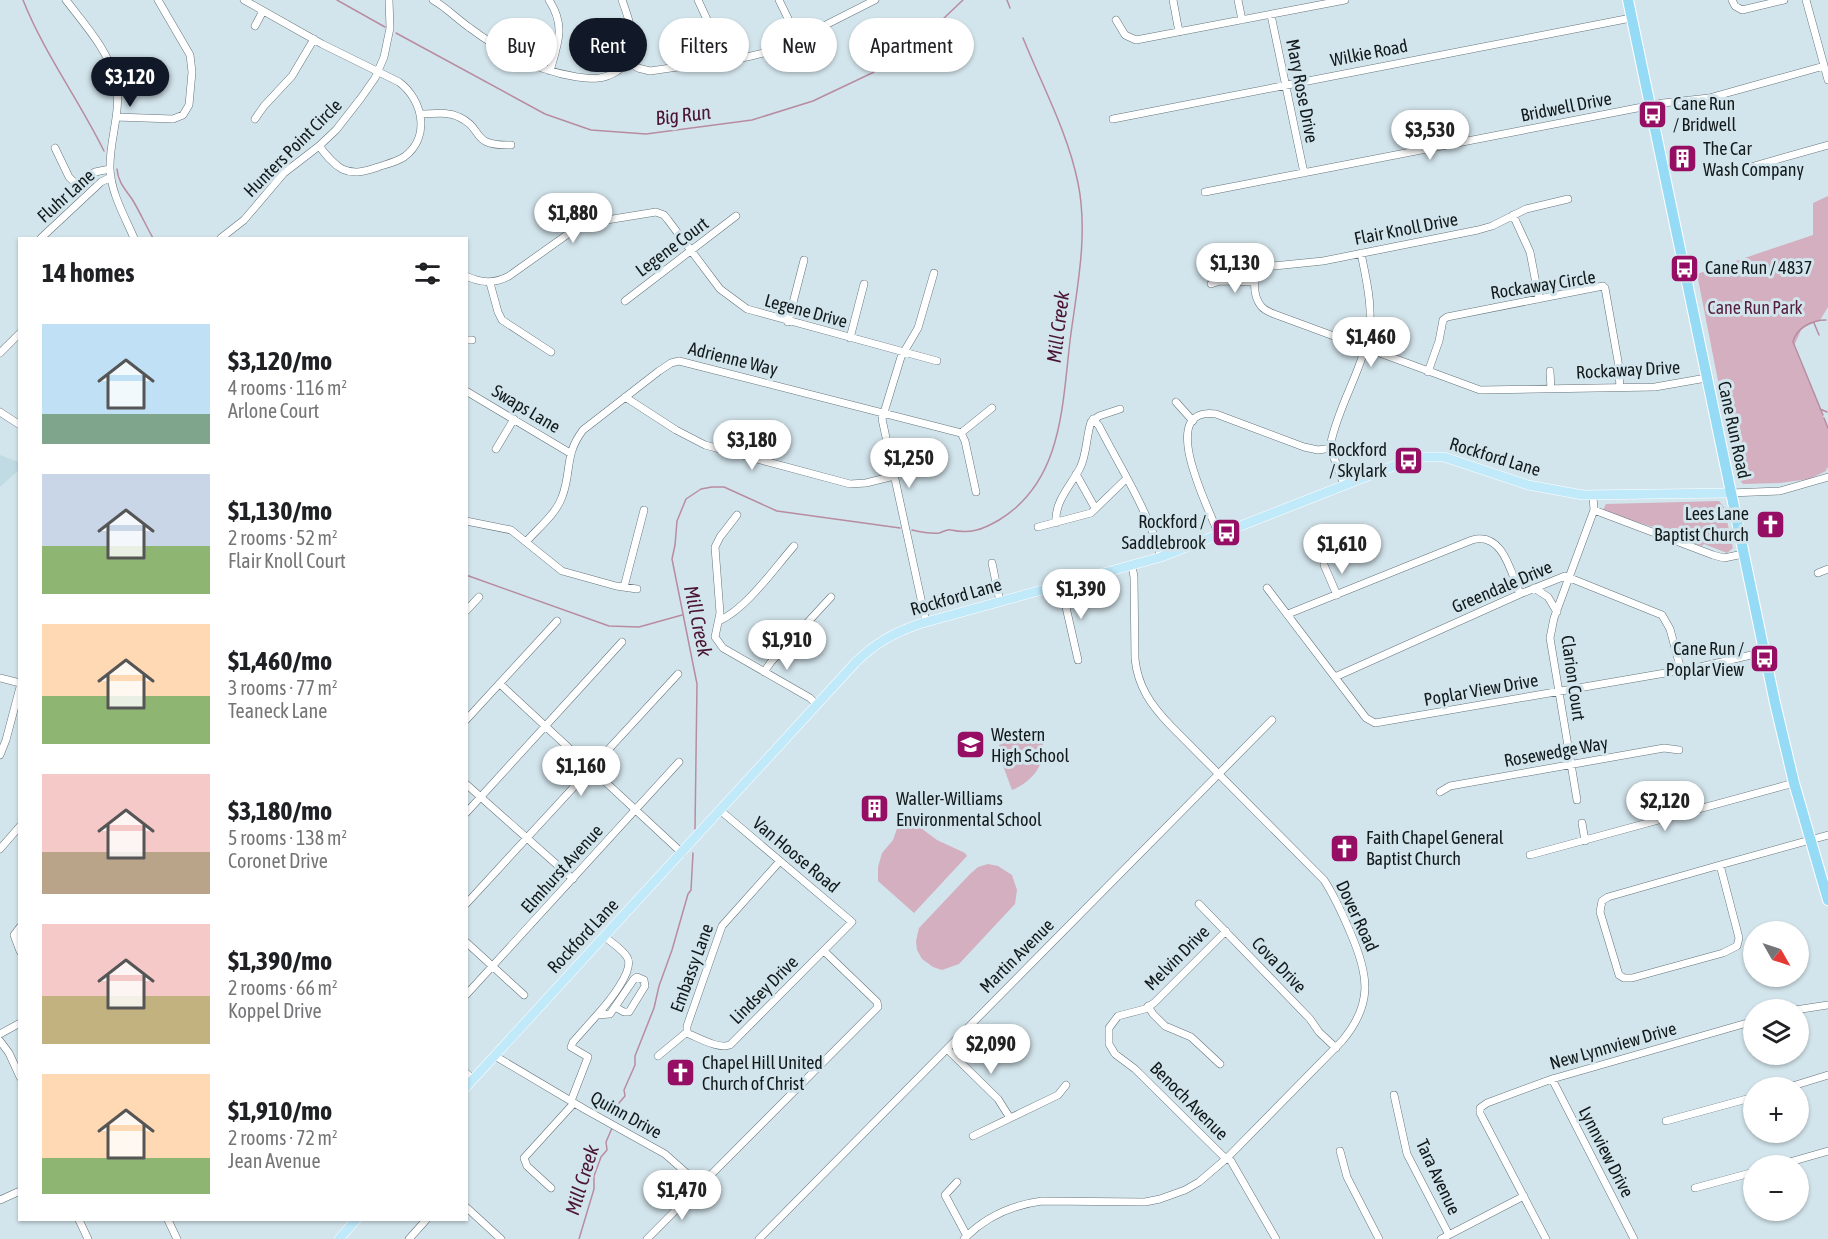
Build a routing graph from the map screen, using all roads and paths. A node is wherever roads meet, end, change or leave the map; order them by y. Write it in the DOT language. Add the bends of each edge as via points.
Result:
graph roads {
  1 [pos="66,0"];
  2 [pos="158,0"];
  3 [pos="244,0"];
  4 [pos="389,0"];
  5 [pos="434,0"];
  6 [pos="549,0"];
  7 [pos="622,0"];
  8 [pos="698,0"];
  9 [pos="779,0"];
  10 [pos="875,0"];
  11 [pos="1173,0"];
  12 [pos="1238,0"];
  13 [pos="1345,0"];
  14 [pos="1628,0"];
  15 [pos="1732,0"];
  16 [pos="1784,0"];
  17 [pos="1806,0"];
  18 [pos="1304,4"];
  19 [pos="263,11"];
  20 [pos="1271,15"];
  21 [pos="628,18"];
  22 [pos="706,18"];
  23 [pos="788,18"];
  24 [pos="1631,18"];
  25 [pos="837,19"];
  26 [pos="1116,20"];
  27 [pos="1242,20"];
  28 [pos="255,26"];
  29 [pos="1179,32"];
  30 [pos="314,39"];
  31 [pos="486,39"];
  32 [pos="557,47"];
  33 [pos="1824,66"];
  34 [pos="378,72"];
  35 [pos="555,72"];
  36 [pos="617,72"];
  37 [pos="1828,80"];
  38 [pos="1285,84"];
  39 [pos="1650,105"];
  40 [pos="421,114"];
  41 [pos="116,117"];
  42 [pos="1113,118"];
  43 [pos="255,119"];
  44 [pos="511,145"];
  45 [pos="1828,145"];
  46 [pos="319,146"];
  47 [pos="55,148"];
  48 [pos="1747,168"];
  49 [pos="111,173"];
  50 [pos="1304,173"];
  51 [pos="1205,192"];
  52 [pos="1568,199"];
  53 [pos="1513,215"];
  54 [pos="736,216"];
  55 [pos="42,237"];
  56 [pos="134,237"];
  57 [pos="221,237"];
  58 [pos="691,251"];
  59 [pos="1361,254"];
  60 [pos="804,260"];
  61 [pos="934,273"];
  62 [pos="468,277"];
  63 [pos="1255,282"];
  64 [pos="490,283"];
  65 [pos="864,284"];
  66 [pos="1211,284"];
  67 [pos="1539,299"];
  68 [pos="625,301"];
  69 [pos="788,322"];
  70 [pos="18,335"];
  71 [pos="850,338"];
  72 [pos="1365,348"];
  73 [pos="551,352"];
  74 [pos="0,353"];
  75 [pos="904,353"];
  76 [pos="937,361"];
  77 [pos="1550,371"];
  78 [pos="1428,372"];
  79 [pos="1706,378"];
  80 [pos="1620,387"];
  81 [pos="1551,389"];
  82 [pos="468,392"];
  83 [pos="625,397"];
  84 [pos="1176,402"];
  85 [pos="992,408"];
  86 [pos="1120,410"];
  87 [pos="0,412"];
  88 [pos="884,414"];
  89 [pos="514,419"];
  90 [pos="1093,419"];
  91 [pos="1193,421"];
  92 [pos="18,424"];
  93 [pos="961,433"];
  94 [pos="1332,448"];
  95 [pos="496,449"];
  96 [pos="570,453"];
  97 [pos="1076,474"];
  98 [pos="894,476"];
  99 [pos="1828,477"];
  100 [pos="1126,479"];
  101 [pos="1344,485"];
  102 [pos="976,492"];
  103 [pos="1730,493"];
  104 [pos="1593,496"];
  105 [pos="1095,508"];
  106 [pos="644,510"];
  107 [pos="1594,510"];
  108 [pos="737,514"];
  109 [pos="468,521"];
  110 [pos="1056,523"];
  111 [pos="1038,527"];
  112 [pos="1219,535"];
  113 [pos="526,542"];
  114 [pos="794,546"];
  115 [pos="1743,554"];
  116 [pos="1161,557"];
  117 [pos="992,563"];
  118 [pos="1324,565"];
  119 [pos="1132,566"];
  120 [pos="1828,569"];
  121 [pos="1818,573"];
  122 [pos="1570,578"];
  123 [pos="1061,585"];
  124 [pos="624,587"];
  125 [pos="1267,588"];
  126 [pos="1534,588"];
  127 [pos="637,589"];
  128 [pos="1520,594"];
  129 [pos="1336,595"];
  130 [pos="479,597"];
  131 [pos="831,597"];
  132 [pos="1000,602"];
  133 [pos="468,609"];
  134 [pos="1557,612"];
  135 [pos="1288,614"];
  136 [pos="557,621"];
  137 [pos="718,621"];
  138 [pos="926,622"];
  139 [pos="622,642"];
  140 [pos="1764,652"];
  141 [pos="1078,660"];
  142 [pos="1681,670"];
  143 [pos="764,672"];
  144 [pos="678,674"];
  145 [pos="1335,677"];
  146 [pos="0,678"];
  147 [pos="18,684"];
  148 [pos="500,684"];
  149 [pos="1558,691"];
  150 [pos="18,693"];
  151 [pos="817,705"];
  152 [pos="468,718"];
  153 [pos="1272,720"];
  154 [pos="546,726"];
  155 [pos="1679,750"];
  156 [pos="0,755"];
  157 [pos="679,762"];
  158 [pos="1571,765"];
  159 [pos="591,768"];
  160 [pos="1219,774"];
  161 [pos="1794,783"];
  162 [pos="468,786"];
  163 [pos="1440,792"];
  164 [pos="481,796"];
  165 [pos="1577,800"];
  166 [pos="637,810"];
  167 [pos="468,811"];
  168 [pos="721,811"];
  169 [pos="1582,823"];
  170 [pos="18,828"];
  171 [pos="1828,835"];
  172 [pos="526,839"];
  173 [pos="1810,840"];
  174 [pos="1585,842"];
  175 [pos="0,849"];
  176 [pos="682,853"];
  177 [pos="1530,855"];
  178 [pos="780,861"];
  179 [pos="1720,865"];
  180 [pos="573,879"];
  181 [pos="1828,900"];
  182 [pos="468,902"];
  183 [pos="1199,904"];
  184 [pos="852,922"];
  185 [pos="18,929"];
  186 [pos="1226,931"];
  187 [pos="605,937"];
  188 [pos="468,944"];
  189 [pos="18,945"];
  190 [pos="824,951"];
  191 [pos="493,966"];
  192 [pos="468,994"];
  193 [pos="524,995"];
  194 [pos="1828,1005"];
  195 [pos="1148,1006"];
  196 [pos="615,1007"];
  197 [pos="1809,1008"];
  198 [pos="597,1015"];
  199 [pos="18,1024"];
  200 [pos="1743,1024"];
  201 [pos="687,1032"];
  202 [pos="0,1034"];
  203 [pos="0,1041"];
  204 [pos="1336,1048"];
  205 [pos="947,1049"];
  206 [pos="495,1056"];
  207 [pos="658,1056"];
  208 [pos="1220,1064"];
  209 [pos="18,1073"];
  210 [pos="1828,1076"];
  211 [pos="1552,1079"];
  212 [pos="469,1080"];
  213 [pos="1809,1081"];
  214 [pos="1066,1085"];
  215 [pos="1394,1095"];
  216 [pos="1743,1100"];
  217 [pos="573,1102"];
  218 [pos="1010,1118"];
  219 [pos="1666,1121"];
  220 [pos="973,1136"];
  221 [pos="1340,1151"];
  222 [pos="1828,1151"];
  223 [pos="1809,1156"];
  224 [pos="1227,1158"];
  225 [pos="1743,1175"];
  226 [pos="957,1182"];
  227 [pos="700,1185"];
  228 [pos="551,1188"];
  229 [pos="1695,1188"];
  230 [pos="18,1192"];
  231 [pos="1524,1196"];
  232 [pos="0,1200"];
  233 [pos="468,1209"];
  234 [pos="80,1221"];
  235 [pos="168,1221"];
  236 [pos="355,1221"];
  237 [pos="422,1221"];
  238 [pos="1445,1237"];
  239 [pos="966,1238"];
  240 [pos="88,1239"];
  241 [pos="177,1239"];
  242 [pos="339,1239"];
  243 [pos="409,1239"];
  244 [pos="501,1239"];
  245 [pos="647,1239"];
  246 [pos="759,1239"];
  247 [pos="1276,1239"];
  248 [pos="1379,1239"];
  249 [pos="1546,1239"];
  250 [pos="1634,1239"];
  1 -- 41 [label="street" via="111,66 117,92"];
  2 -- 41 [label="street" via="190,55 189,105 173,119"];
  3 -- 19 [label="street"];
  4 -- 34 [label="street, Hunters Point Circle" via="390,28"];
  5 -- 31 [label="street"];
  6 -- 32 [label="street" via="560,27"];
  7 -- 21 [label="street"];
  8 -- 22 [label="street"];
  9 -- 23 [label="street"];
  10 -- 25 [label="street"];
  11 -- 29 [label="street"];
  12 -- 27 [label="street"];
  13 -- 18 [label="street"];
  14 -- 24 [label="highway, Cane Run Road"];
  15 -- 16 [label="street" via="1737,9 1747,10"];
  17 -- 33 [label="street"];
  18 -- 20 [label="street"];
  19 -- 28 [label="street"];
  19 -- 30 [label="street"];
  20 -- 27 [label="street"];
  20 -- 38 [label="street, Mary Rose Drive"];
  24 -- 38 [label="street, Wilkie Road"];
  24 -- 39 [label="highway, Cane Run Road"];
  26 -- 29 [label="street" via="1132,40"];
  27 -- 29 [label="street"];
  30 -- 34 [label="street"];
  30 -- 43 [label="street" via="292,76"];
  33 -- 37 [label="street"];
  33 -- 39 [label="street, Bridwell Drive" via="1709,98"];
  34 -- 40 [label="street" via="407,88"];
  34 -- 46 [label="street, Hunters Point Circle" via="350,114"];
  35 -- 36 [label="street" via="597,78"];
  38 -- 42 [label="street, Wilkie Road"];
  38 -- 50 [label="street, Mary Rose Drive"];
  39 -- 50 [label="street, Bridwell Drive"];
  39 -- 79 [label="highway, Cane Run Road"];
  40 -- 44 [label="street" via="456,115 483,141"];
  40 -- 46 [label="street" via="419,138 406,155 367,171 343,169"];
  41 -- 49 [label="street"];
  45 -- 48 [label="street"];
  46 -- 57 [label="street, Hunters Point Circle" via="284,173 244,220"];
  47 -- 49 [label="street" via="74,182 95,172"];
  49 -- 55 [label="street, Fluhr Lane"];
  49 -- 56 [label="street"];
  50 -- 51 [label="street, Bridwell Drive"];
  52 -- 53 [label="street, Flair Knoll Drive"];
  53 -- 59 [label="street, Flair Knoll Drive" via="1485,229"];
  53 -- 67 [label="street" via="1530,252"];
  54 -- 58 [label="street, Legene Court"];
  58 -- 64 [label="street, Legene Drive" via="660,213 593,221 575,227 509,276"];
  58 -- 68 [label="street, Legene Court"];
  58 -- 69 [label="street, Legene Drive" via="715,283 737,303"];
  59 -- 63 [label="street, Flair Knoll Drive" via="1268,266 1257,272"];
  59 -- 72 [label="street" via="1370,308"];
  60 -- 69 [label="street"];
  61 -- 75 [label="street" via="918,328"];
  62 -- 64 [label="street"];
  63 -- 66 [label="street"];
  63 -- 72 [label="street, Rockaway Drive" via="1258,300 1265,310"];
  64 -- 73 [label="street" via="502,320"];
  65 -- 71 [label="street"];
  67 -- 78 [label="street, Rockaway Circle" via="1444,318"];
  67 -- 80 [label="street, Rockaway Circle" via="1604,287"];
  69 -- 71 [label="street, Legene Drive"];
  70 -- 74 [label="street"];
  71 -- 75 [label="street, Legene Drive"];
  72 -- 78 [label="street, Rockaway Drive"];
  72 -- 94 [label="street"];
  75 -- 76 [label="street, Legene Drive"];
  75 -- 88 [label="street"];
  77 -- 81 [label="street, Rockaway Drive"];
  78 -- 81 [label="street, Rockaway Drive" via="1480,390"];
  79 -- 80 [label="street, Rockaway Drive" via="1669,385"];
  79 -- 103 [label="highway, Cane Run Road"];
  80 -- 81 [label="street, Rockaway Drive"];
  82 -- 89 [label="street, Swaps Lane"];
  83 -- 88 [label="street, Adrienne Way" via="667,366 682,361"];
  83 -- 96 [label="street, Adrienne Way" via="583,430"];
  83 -- 98 [label="street" via="705,446 850,484"];
  84 -- 91 [label="street"];
  85 -- 93 [label="street"];
  86 -- 90 [label="street"];
  87 -- 92 [label="street"];
  88 -- 93 [label="street, Adrienne Way"];
  88 -- 98 [label="street"];
  89 -- 95 [label="street"];
  89 -- 96 [label="street, Swaps Lane"];
  90 -- 97 [label="street"];
  90 -- 100 [label="street"];
  91 -- 94 [label="street" via="1201,415 1216,414 1304,447"];
  91 -- 112 [label="street" via="1187,430 1187,443 1198,488"];
  93 -- 102 [label="street"];
  94 -- 101 [label="street"];
  96 -- 113 [label="street, Adrienne Way" via="559,504"];
  97 -- 105 [label="street"];
  97 -- 110 [label="street" via="1060,502"];
  98 -- 138 [label="street"];
  99 -- 103 [label="street" via="1780,490"];
  100 -- 105 [label="street"];
  100 -- 116 [label="street" via="1139,498"];
  101 -- 104 [label="main road, Rockford Lane" via="1408,460 1433,456 1543,488"];
  101 -- 112 [label="main road, Rockford Lane"];
  103 -- 104 [label="main road, Rockford Lane"];
  103 -- 115 [label="highway, Cane Run Road"];
  104 -- 107 [label="street, Clarion Court"];
  105 -- 110 [label="street"];
  106 -- 124 [label="street"];
  107 -- 115 [label="street" via="1713,555 1724,558"];
  107 -- 122 [label="street, Clarion Court"];
  108 -- 137 [label="street" via="715,547"];
  109 -- 113 [label="street" via="508,528"];
  110 -- 111 [label="street"];
  112 -- 116 [label="main road, Rockford Lane"];
  113 -- 124 [label="street" via="562,571"];
  114 -- 137 [label="street" via="753,593"];
  115 -- 140 [label="highway, Cane Run Road"];
  116 -- 119 [label="main road, Rockford Lane"];
  117 -- 132 [label="street"];
  118 -- 129 [label="street"];
  119 -- 123 [label="main road, Rockford Lane"];
  119 -- 160 [label="street, Dover Road" via="1135,659 1140,685 1155,709"];
  120 -- 121 [label="street"];
  122 -- 126 [label="street, Greendale Drive" via="1562,576"];
  122 -- 134 [label="street, Clarion Court"];
  122 -- 142 [label="street, Greendale Drive" via="1662,615"];
  123 -- 132 [label="main road, Rockford Lane"];
  123 -- 141 [label="street"];
  124 -- 127 [label="street"];
  125 -- 135 [label="street, Poplar View Drive"];
  126 -- 128 [label="street, Greendale Drive"];
  126 -- 134 [label="street" via="1548,597"];
  128 -- 129 [label="street" via="1498,546 1482,538"];
  128 -- 145 [label="street, Greendale Drive"];
  129 -- 135 [label="street"];
  130 -- 133 [label="street"];
  131 -- 143 [label="street"];
  132 -- 138 [label="main road, Rockford Lane"];
  134 -- 149 [label="street, Clarion Court" via="1550,645"];
  135 -- 145 [label="street, Poplar View Drive"];
  136 -- 148 [label="street"];
  137 -- 143 [label="street" via="716,641"];
  138 -- 151 [label="main road, Rockford Lane" via="876,644"];
  139 -- 154 [label="street"];
  140 -- 142 [label="street, Poplar View Drive"];
  140 -- 161 [label="highway, Cane Run Road"];
  142 -- 149 [label="street, Poplar View Drive"];
  143 -- 151 [label="street"];
  144 -- 159 [label="street"];
  145 -- 149 [label="street, Poplar View Drive" via="1366,718 1377,723"];
  146 -- 147 [label="street"];
  148 -- 152 [label="street"];
  148 -- 154 [label="street"];
  149 -- 158 [label="street, Clarion Court"];
  150 -- 156 [label="street"];
  151 -- 168 [label="main road, Rockford Lane"];
  153 -- 160 [label="street, Martin Avenue"];
  154 -- 159 [label="street"];
  154 -- 164 [label="street"];
  155 -- 158 [label="street, Rosewedge Way" via="1664,748"];
  157 -- 166 [label="street, Elmhurst Avenue"];
  158 -- 163 [label="street, Rosewedge Way" via="1450,786"];
  158 -- 165 [label="street, Clarion Court"];
  159 -- 166 [label="street"];
  159 -- 172 [label="street"];
  160 -- 204 [label="street, Dover Road" via="1317,872 1345,920 1363,963 1365,989 1359,1017"];
  160 -- 205 [label="street, Martin Avenue"];
  161 -- 173 [label="highway, Cane Run Road"];
  161 -- 174 [label="street"];
  162 -- 164 [label="street"];
  164 -- 167 [label="street"];
  164 -- 172 [label="street"];
  166 -- 176 [label="street"];
  166 -- 180 [label="street, Elmhurst Avenue"];
  168 -- 176 [label="main road, Rockford Lane"];
  168 -- 178 [label="street, Van Hoose Road"];
  169 -- 174 [label="street"];
  170 -- 175 [label="street"];
  171 -- 173 [label="street"];
  172 -- 180 [label="street"];
  172 -- 182 [label="street"];
  173 -- 179 [label="street"];
  173 -- 181 [label="highway, Cane Run Road"];
  174 -- 177 [label="street"];
  176 -- 187 [label="main road, Rockford Lane"];
  178 -- 184 [label="street, Van Hoose Road"];
  178 -- 201 [label="street, Embassy Lane" via="722,926"];
  179 -- 179 [label="street" via="1739,938 1737,946 1632,978 1619,975 1600,912 1602,901"];
  180 -- 191 [label="street, Elmhurst Avenue"];
  183 -- 186 [label="street, Cova Drive"];
  184 -- 190 [label="street, Lindsey Drive"];
  185 -- 189 [label="street" via="14,934"];
  186 -- 195 [label="street, Melvin Drive"];
  186 -- 204 [label="street, Cova Drive"];
  187 -- 198 [label="street" via="628,958 629,965"];
  187 -- 206 [label="main road, Rockford Lane"];
  188 -- 191 [label="street"];
  190 -- 201 [label="street, Lindsey Drive" via="730,1045 725,1047"];
  190 -- 227 [label="street" via="878,1007"];
  191 -- 192 [label="street, Elmhurst Avenue"];
  191 -- 193 [label="street"];
  194 -- 197 [label="street"];
  195 -- 208 [label="street" via="1165,1026 1191,1037"];
  195 -- 224 [label="street, Benoch Avenue" via="1122,1013 1114,1020 1107,1036 1112,1050"];
  196 -- 196 [label="street" via="634,979 644,980 645,986 629,1012"];
  196 -- 198 [label="street" via="610,1014"];
  198 -- 217 [label="street" via="571,1047 588,1057"];
  199 -- 202 [label="street"];
  200 -- 211 [label="street, New Lynnview Drive"];
  201 -- 207 [label="street, Embassy Lane"];
  203 -- 209 [label="street"];
  204 -- 224 [label="street, Dover Road"];
  205 -- 218 [label="street" via="998,1099"];
  205 -- 246 [label="street, Martin Avenue"];
  206 -- 212 [label="main road, Rockford Lane"];
  206 -- 217 [label="street, Quinn Drive"];
  210 -- 213 [label="street"];
  211 -- 231 [label="street, New Lynnview Drive" via="1480,1108"];
  211 -- 250 [label="street, Lynnview Drive"];
  214 -- 218 [label="street" via="1058,1095"];
  215 -- 238 [label="street, Tara Avenue" via="1407,1154"];
  216 -- 219 [label="street"];
  217 -- 227 [label="street, Quinn Drive" via="664,1154"];
  217 -- 228 [label="street" via="524,1158 527,1166"];
  218 -- 220 [label="street"];
  221 -- 248 [label="street" via="1347,1176"];
  222 -- 223 [label="street"];
  224 -- 239 [label="street, Dover Road" via="1199,1182 1174,1195 1145,1202 1029,1203 995,1216"];
  224 -- 247 [label="street, Benoch Avenue"];
  225 -- 229 [label="street"];
  226 -- 239 [label="street" via="945,1195"];
  227 -- 245 [label="street"];
  230 -- 232 [label="street"];
  231 -- 238 [label="street"];
  231 -- 249 [label="street"];
  233 -- 244 [label="street"];
  234 -- 240 [label="street"];
  235 -- 241 [label="street"];
  236 -- 242 [label="main road"];
  237 -- 243 [label="street"];
}
